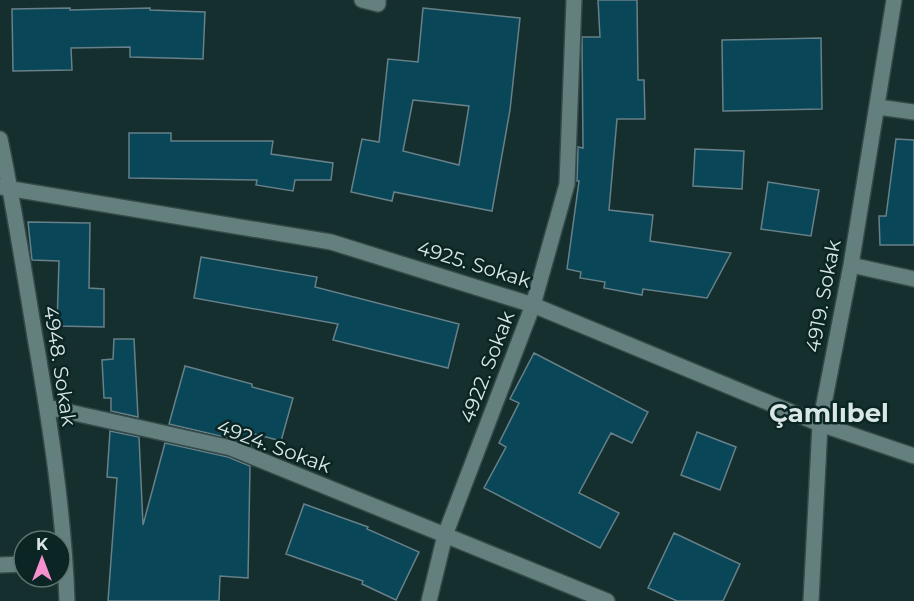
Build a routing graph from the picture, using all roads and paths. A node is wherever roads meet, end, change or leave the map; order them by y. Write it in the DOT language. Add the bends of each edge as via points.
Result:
graph roads {
  1 [pos="362,0"];
  2 [pos="378,0"];
  3 [pos="574,0"];
  4 [pos="894,0"];
  5 [pos="878,107"];
  6 [pos="914,112"];
  7 [pos="0,139"];
  8 [pos="5,187"];
  9 [pos="851,266"];
  10 [pos="914,279"];
  11 [pos="533,305"];
  12 [pos="47,408"];
  13 [pos="820,424"];
  14 [pos="914,456"];
  15 [pos="60,529"];
  16 [pos="445,536"];
  17 [pos="429,601"];
  18 [pos="607,601"];
  19 [pos="811,601"];
  1 -- 2 [label="street" via="378,4"];
  3 -- 11 [label="street, 4922. Sokak" via="567,184"];
  4 -- 5 [label="street, 4919. Sokak"];
  5 -- 6 [label="street"];
  5 -- 9 [label="street, 4919. Sokak"];
  7 -- 8 [label="street, 4948. Sokak"];
  8 -- 11 [label="street, 4925. Sokak" via="331,242"];
  8 -- 12 [label="street, 4948. Sokak"];
  9 -- 10 [label="street"];
  9 -- 13 [label="street, 4919. Sokak"];
  11 -- 13 [label="street, 4925. Sokak"];
  11 -- 16 [label="street, 4922. Sokak"];
  12 -- 15 [label="street, 4948. Sokak"];
  12 -- 16 [label="street, 4924. Sokak" via="231,448"];
  13 -- 14 [label="street, 4925. Sokak"];
  13 -- 19 [label="street, 4919. Sokak"];
  16 -- 17 [label="street, 4922. Sokak"];
  16 -- 18 [label="street, 4924. Sokak"];
}
